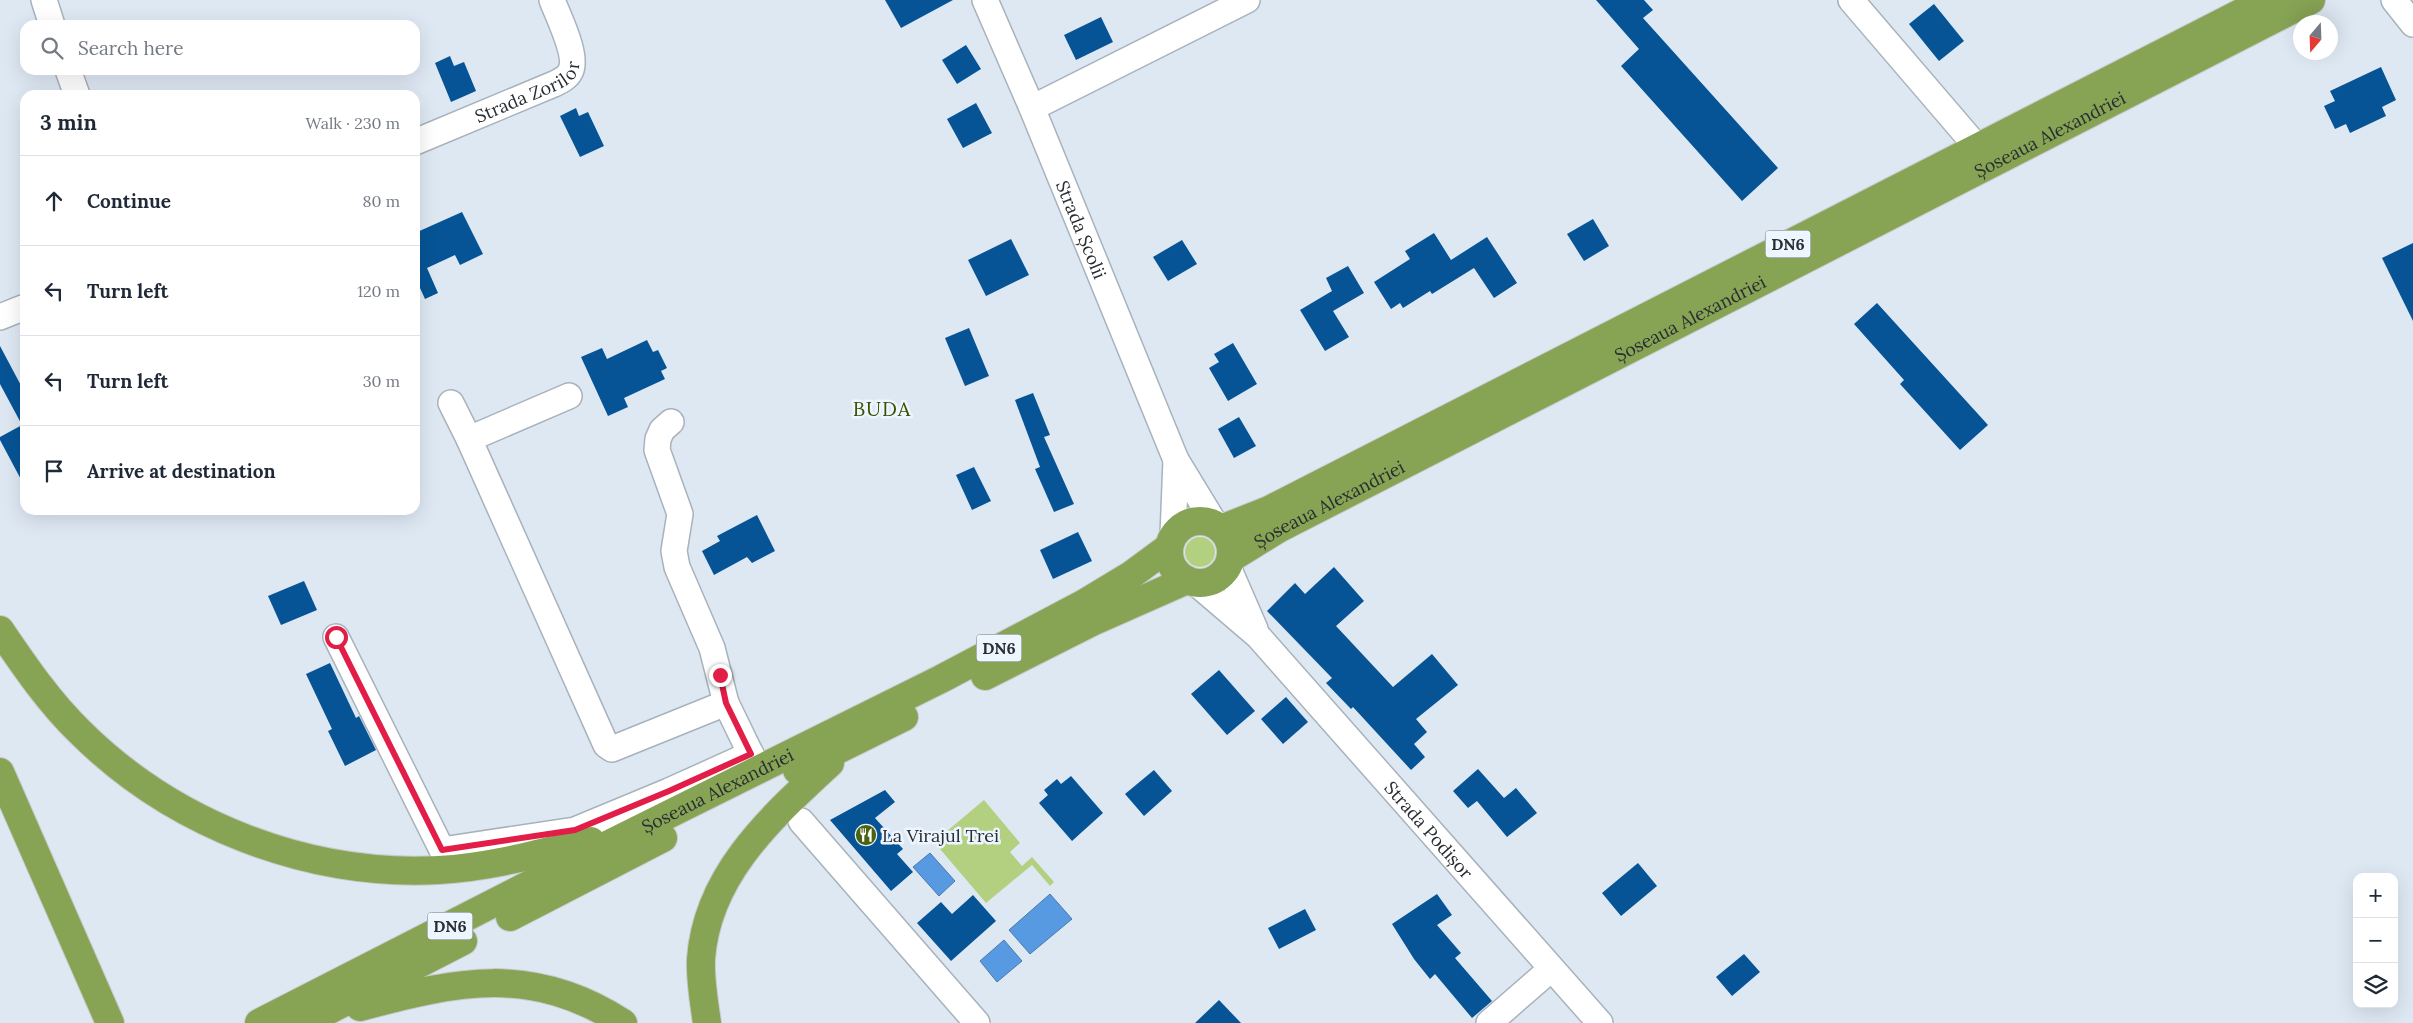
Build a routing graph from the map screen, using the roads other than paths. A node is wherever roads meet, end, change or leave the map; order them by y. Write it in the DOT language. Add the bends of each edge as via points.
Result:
graph roads {
  1 [pos="44,0"];
  2 [pos="552,0"];
  3 [pos="985,0"];
  4 [pos="1247,0"];
  5 [pos="1851,0"];
  6 [pos="2266,0"];
  7 [pos="2310,0"];
  8 [pos="2394,0"];
  9 [pos="50,20"];
  10 [pos="2413,24"];
  11 [pos="70,75"];
  12 [pos="75,90"];
  13 [pos="1032,108"];
  14 [pos="420,140"];
  15 [pos="1977,147"];
  16 [pos="20,309"];
  17 [pos="0,318"];
  18 [pos="570,396"];
  19 [pos="451,403"];
  20 [pos="672,422"];
  21 [pos="469,439"];
  22 [pos="1176,460"];
  23 [pos="1218,526"];
  24 [pos="1171,541"];
  25 [pos="1229,562"];
  26 [pos="1191,582"];
  27 [pos="0,630"];
  28 [pos="1258,636"];
  29 [pos="336,637"];
  30 [pos="726,703"];
  31 [pos="847,746"];
  32 [pos="754,762"];
  33 [pos="0,772"];
  34 [pos="801,821"];
  35 [pos="641,828"];
  36 [pos="1551,970"];
  37 [pos="306,1022"];
  38 [pos="110,1023"];
  39 [pos="259,1023"];
  40 [pos="623,1023"];
  41 [pos="707,1023"];
  42 [pos="977,1023"];
  43 [pos="1489,1023"];
  44 [pos="1600,1023"];
  1 -- 9 [label="street"];
  2 -- 14 [label="street, Strada Zorilor" via="571,51 573,63 570,72 554,84"];
  3 -- 13 [label="street, Strada Școlii"];
  4 -- 13 [label="street"];
  5 -- 15 [label="street"];
  6 -- 15 [label="highway, Șoseaua Alexandriei / DN6"];
  7 -- 25 [label="highway, Șoseaua Alexandriei / DN6" via="1278,529"];
  8 -- 10 [label="street"];
  11 -- 12 [label="street"];
  13 -- 22 [label="street, Strada Școlii"];
  15 -- 23 [label="highway, Șoseaua Alexandriei / DN6" via="1269,510"];
  16 -- 17 [label="street"];
  18 -- 21 [label="street"];
  19 -- 21 [label="street"];
  20 -- 30 [label="street" via="662,430 657,450 680,514 674,551 677,566 712,648"];
  21 -- 30 [label="street" via="608,748"];
  22 -- 23 [label="street, Strada Școlii"];
  22 -- 24 [label="street, Strada Școlii"];
  23 -- 24 [label="highway, Șoseaua Alexandriei / DN6" via="1204,520 1192,521 1181,526"];
  23 -- 25 [label="highway, Șoseaua Alexandriei" via="1230,543"];
  24 -- 26 [label="highway" via="1172,567"];
  24 -- 32 [label="highway, Șoseaua Alexandriei / DN6" via="1131,575 1083,604 940,679"];
  25 -- 26 [label="highway, Șoseaua Alexandriei / DN6" via="1214,580"];
  25 -- 28 [label="street, Strada Podișor"];
  26 -- 28 [label="street, Strada Podișor"];
  26 -- 31 [label="highway, Șoseaua Alexandriei / DN6" via="1165,588 1092,622"];
  27 -- 35 [label="highway" via="37,684 79,731 125,772 170,802 219,828 273,848 326,862 382,870 439,870 501,862"];
  28 -- 36 [label="street, Strada Podișor"];
  29 -- 32 [label="street" via="442,850 575,830 669,791"];
  30 -- 32 [label="street"];
  31 -- 37 [label="highway, Șoseaua Alexandriei / DN6"];
  31 -- 41 [label="highway" via="758,832 740,855 720,891 705,934 701,959"];
  32 -- 35 [label="highway, Șoseaua Alexandriei / DN6"];
  33 -- 38 [label="highway"];
  34 -- 42 [label="street"];
  35 -- 39 [label="highway, Șoseaua Alexandriei / DN6"];
  36 -- 43 [label="street"];
  36 -- 44 [label="street, Strada Podișor"];
  37 -- 40 [label="highway" via="453,984 482,982 514,983 549,990 586,1003"];
}
